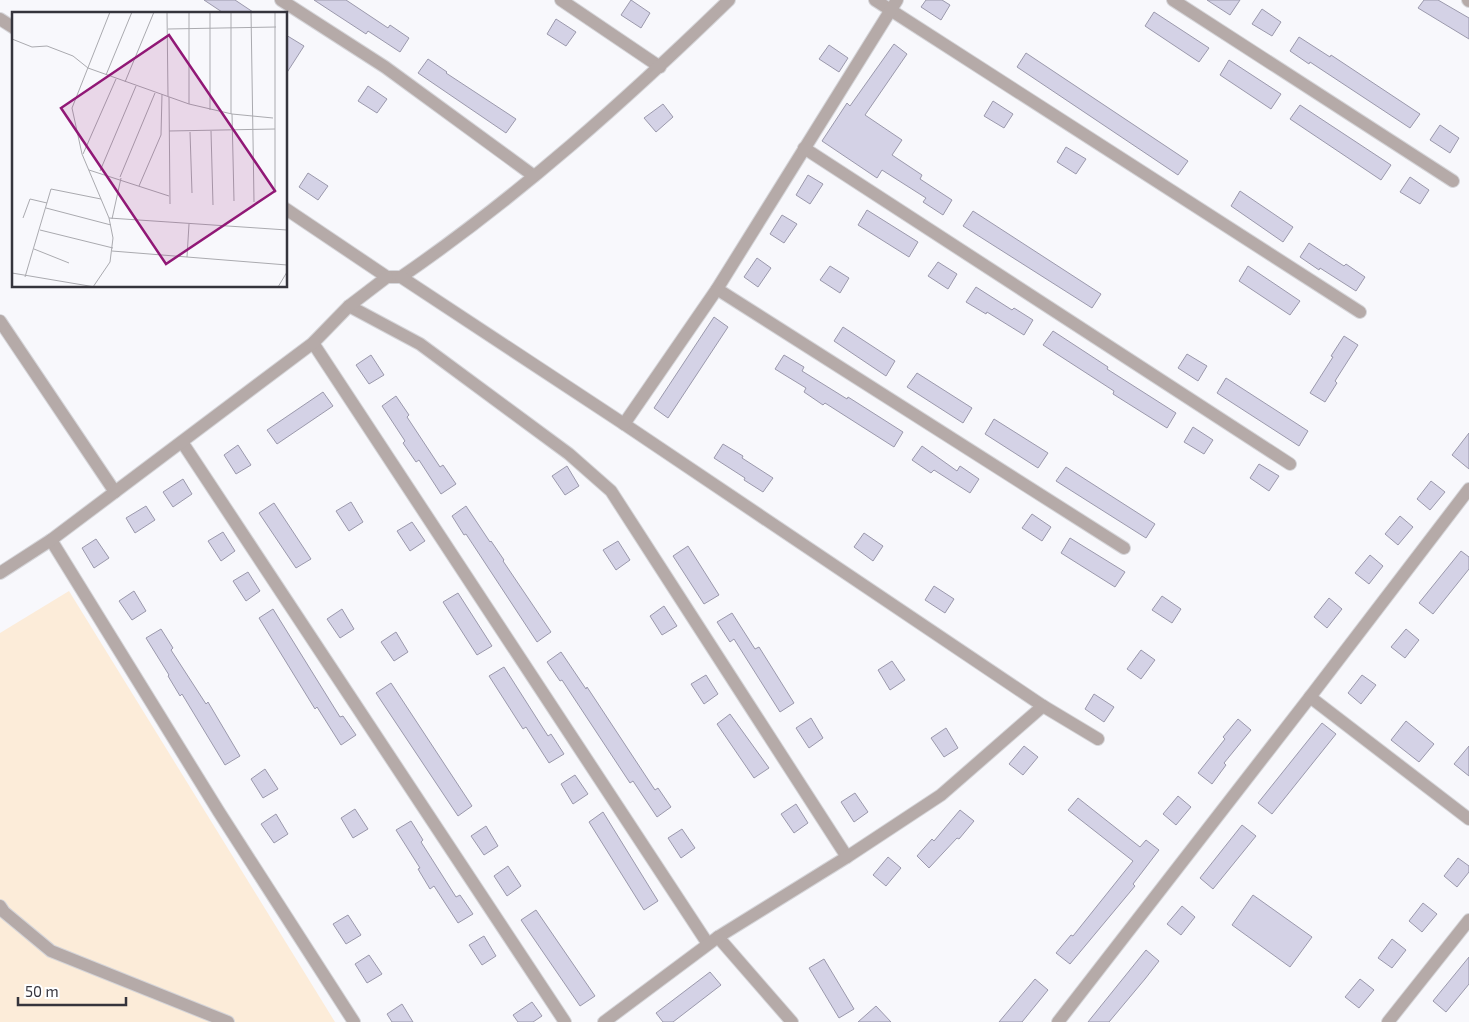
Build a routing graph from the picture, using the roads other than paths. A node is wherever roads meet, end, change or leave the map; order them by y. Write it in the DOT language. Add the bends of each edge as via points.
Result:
graph roads {
  1 [pos="281,0"];
  2 [pos="561,0"];
  3 [pos="729,0"];
  4 [pos="876,0"];
  5 [pos="1173,0"];
  6 [pos="894,5"];
  7 [pos="0,19"];
  8 [pos="12,27"];
  9 [pos="660,67"];
  10 [pos="804,148"];
  11 [pos="534,176"];
  12 [pos="1453,181"];
  13 [pos="288,210"];
  14 [pos="387,277"];
  15 [pos="402,278"];
  16 [pos="717,289"];
  17 [pos="349,306"];
  18 [pos="1360,312"];
  19 [pos="0,320"];
  20 [pos="313,343"];
  21 [pos="624,424"];
  22 [pos="182,442"];
  23 [pos="1290,464"];
  24 [pos="1469,489"];
  25 [pos="114,492"];
  26 [pos="51,540"];
  27 [pos="1124,548"];
  28 [pos="0,573"];
  29 [pos="1310,698"];
  30 [pos="1043,706"];
  31 [pos="1098,739"];
  32 [pos="1469,819"];
  33 [pos="847,856"];
  34 [pos="0,906"];
  35 [pos="1469,920"];
  36 [pos="713,940"];
  37 [pos="228,1022"];
  38 [pos="354,1022"];
  39 [pos="565,1022"];
  40 [pos="604,1022"];
  41 [pos="792,1022"];
  42 [pos="1058,1022"];
  43 [pos="1388,1022"];
  1 -- 11 [label="street" via="385,67"];
  2 -- 9 [label="street"];
  3 -- 9 [label="street"];
  4 -- 6 [label="street"];
  5 -- 12 [label="street"];
  6 -- 10 [label="street"];
  6 -- 18 [label="street"];
  7 -- 8 [label="street"];
  9 -- 11 [label="street"];
  10 -- 16 [label="street"];
  10 -- 23 [label="street"];
  11 -- 15 [label="street"];
  13 -- 14 [label="street"];
  14 -- 15 [label="street"];
  14 -- 17 [label="street"];
  15 -- 21 [label="street"];
  16 -- 21 [label="street"];
  16 -- 27 [label="street"];
  17 -- 20 [label="street"];
  17 -- 33 [label="street" via="420,344 569,454 611,491"];
  19 -- 25 [label="street"];
  20 -- 22 [label="street"];
  20 -- 36 [label="street"];
  21 -- 30 [label="street"];
  22 -- 25 [label="street"];
  22 -- 39 [label="street"];
  24 -- 29 [label="street"];
  25 -- 26 [label="street"];
  26 -- 28 [label="street"];
  26 -- 38 [label="street" via="219,812"];
  29 -- 32 [label="street"];
  29 -- 42 [label="street"];
  30 -- 31 [label="street"];
  30 -- 33 [label="street" via="941,795"];
  33 -- 36 [label="street"];
  34 -- 37 [label="street" via="51,951"];
  35 -- 43 [label="street"];
  36 -- 40 [label="street"];
  36 -- 41 [label="street"];
}
